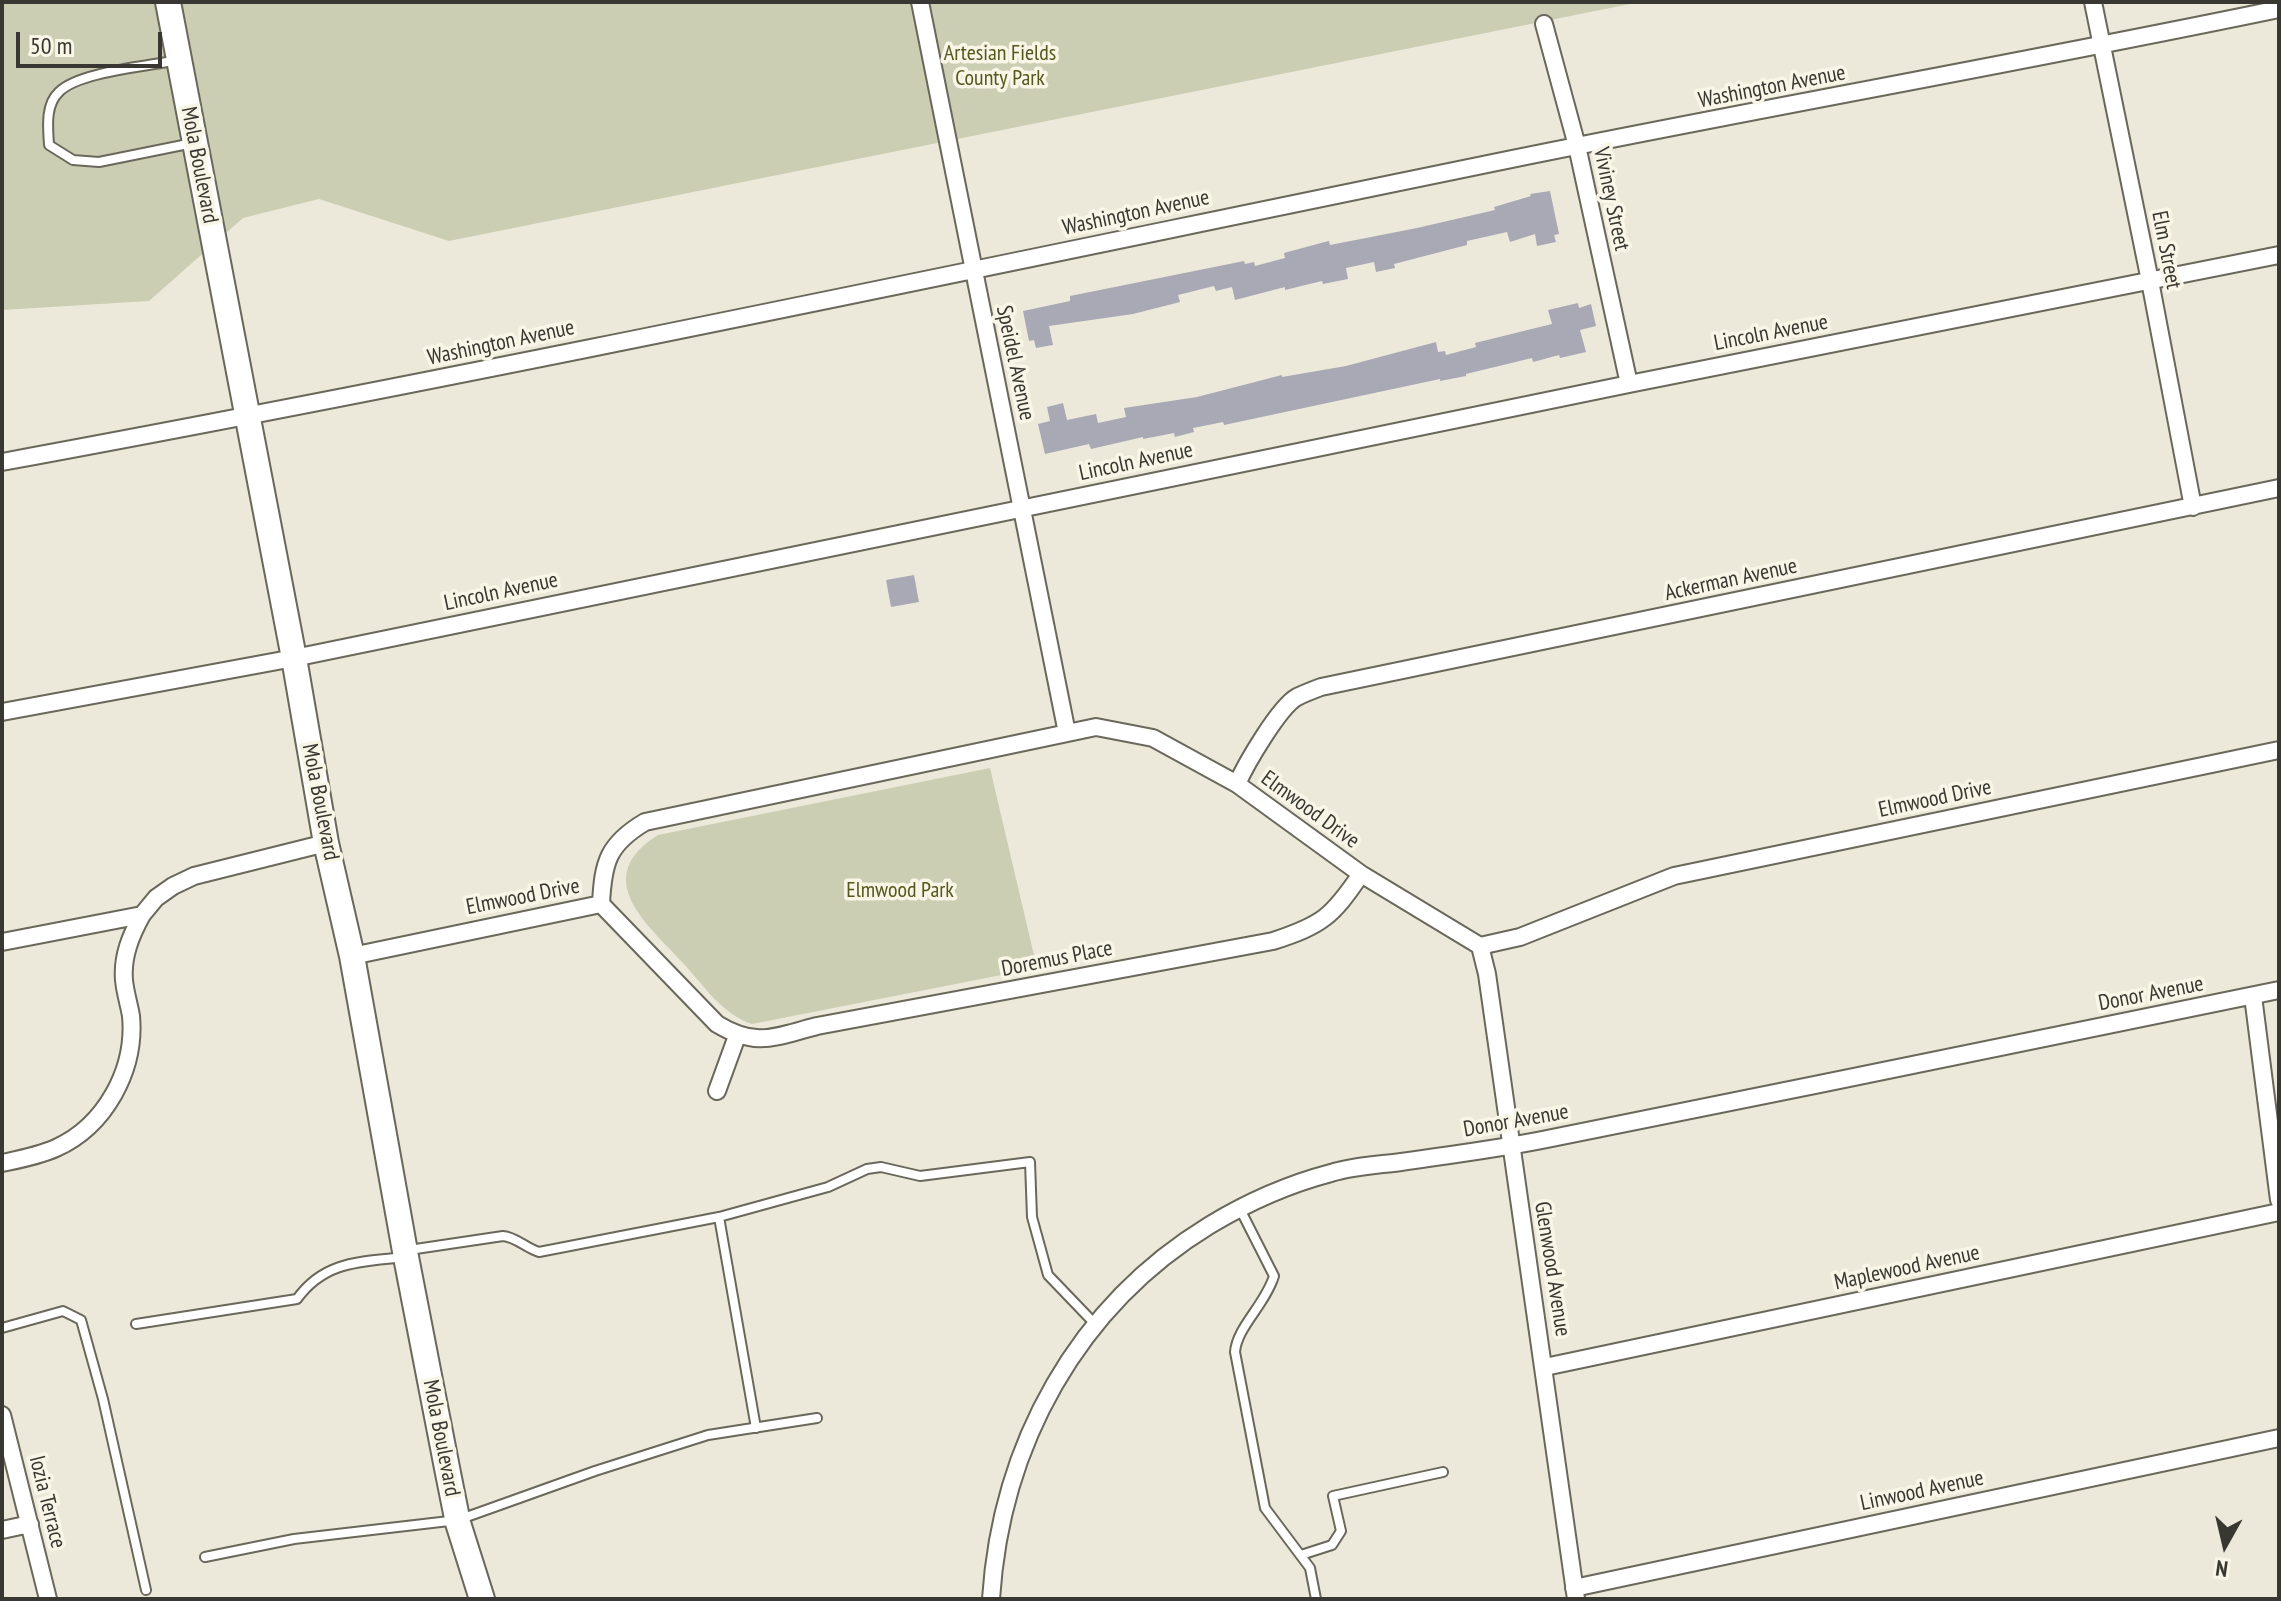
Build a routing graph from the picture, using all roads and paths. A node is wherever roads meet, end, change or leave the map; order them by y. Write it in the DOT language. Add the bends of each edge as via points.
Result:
graph roads {
  1 [pos="168,2"];
  2 [pos="920,2"];
  3 [pos="2093,2"];
  4 [pos="2279,9"];
  5 [pos="1544,24"];
  6 [pos="2102,46"];
  7 [pos="179,60"];
  8 [pos="195,142"];
  9 [pos="1577,146"];
  10 [pos="2279,255"];
  11 [pos="973,269"];
  12 [pos="2150,281"];
  13 [pos="1629,384"];
  14 [pos="248,417"];
  15 [pos="2,462"];
  16 [pos="2279,488"];
  17 [pos="2193,507"];
  18 [pos="1023,508"];
  19 [pos="294,658"];
  20 [pos="2,712"];
  21 [pos="1067,733"];
  22 [pos="2279,750"];
  23 [pos="1237,784"];
  24 [pos="326,843"];
  25 [pos="1361,874"];
  26 [pos="601,904"];
  27 [pos="142,915"];
  28 [pos="2,942"];
  29 [pos="1480,946"];
  30 [pos="352,956"];
  31 [pos="2279,990"];
  32 [pos="2253,996"];
  33 [pos="737,1036"];
  34 [pos="717,1091"];
  35 [pos="1510,1146"];
  36 [pos="2,1163"];
  37 [pos="2279,1200"];
  38 [pos="1240,1209"];
  39 [pos="2279,1212"];
  40 [pos="719,1217"];
  41 [pos="405,1254"];
  42 [pos="136,1324"];
  43 [pos="1096,1325"];
  44 [pos="2,1328"];
  45 [pos="1545,1367"];
  46 [pos="2,1415"];
  47 [pos="817,1418"];
  48 [pos="756,1428"];
  49 [pos="2279,1438"];
  50 [pos="1443,1472"];
  51 [pos="458,1520"];
  52 [pos="30,1524"];
  53 [pos="2,1530"];
  54 [pos="1301,1555"];
  55 [pos="205,1557"];
  56 [pos="146,1590"];
  57 [pos="1575,1593"];
  58 [pos="48,1599"];
  59 [pos="482,1599"];
  60 [pos="991,1599"];
  61 [pos="1316,1599"];
  1 -- 7 [label="street, Mola Boulevard"];
  2 -- 11 [label="street, Speidel Avenue"];
  3 -- 6 [label="street, Elm Street"];
  4 -- 6 [label="street, Washington Avenue"];
  5 -- 9 [label="street, Viviney Street"];
  6 -- 9 [label="street, Washington Avenue"];
  6 -- 12 [label="street, Elm Street"];
  7 -- 8 [label="street, Mola Boulevard"];
  7 -- 8 [label="lane" via="83,78 58,92 47,117 49,145 73,160 99,162"];
  8 -- 14 [label="street, Mola Boulevard"];
  9 -- 11 [label="street, Washington Avenue"];
  9 -- 13 [label="street, Viviney Street"];
  10 -- 12 [label="street, Lincoln Avenue"];
  11 -- 14 [label="street, Washington Avenue"];
  11 -- 18 [label="street, Speidel Avenue"];
  12 -- 13 [label="street, Lincoln Avenue"];
  12 -- 17 [label="street, Elm Street"];
  13 -- 18 [label="street, Lincoln Avenue"];
  14 -- 15 [label="street, Washington Avenue"];
  14 -- 19 [label="street, Mola Boulevard"];
  16 -- 17 [label="street, Ackerman Avenue"];
  17 -- 23 [label="street, Ackerman Avenue" via="1321,687 1295,698 1278,716"];
  18 -- 19 [label="street, Lincoln Avenue"];
  18 -- 21 [label="street, Speidel Avenue"];
  19 -- 20 [label="street, Lincoln Avenue"];
  19 -- 24 [label="street, Mola Boulevard"];
  21 -- 23 [label="street, Elmwood Drive" via="1096,727 1153,738"];
  21 -- 26 [label="street, Elmwood Drive" via="645,822 625,834 603,867"];
  22 -- 29 [label="street, Elmwood Drive" via="1674,876 1520,937"];
  23 -- 25 [label="street, Elmwood Drive"];
  24 -- 27 [label="street" via="194,876 156,898"];
  24 -- 30 [label="street, Mola Boulevard"];
  25 -- 29 [label="street, Elmwood Drive"];
  25 -- 33 [label="street, Doremus Place" via="1328,916 1308,930 1273,941 758,1040"];
  26 -- 30 [label="street, Elmwood Drive"];
  26 -- 33 [label="street" via="717,1024"];
  27 -- 28 [label="street"];
  27 -- 36 [label="street" via="125,958 131,1042 115,1093 99,1116 69,1141"];
  29 -- 35 [label="street, Glenwood Avenue"];
  30 -- 41 [label="street, Mola Boulevard"];
  31 -- 32 [label="street, Donor Avenue"];
  32 -- 35 [label="street, Donor Avenue"];
  32 -- 37 [label="street"];
  33 -- 34 [label="street"];
  35 -- 38 [label="street, Donor Avenue" via="1335,1171"];
  35 -- 45 [label="street, Glenwood Avenue"];
  38 -- 43 [label="street, Donor Avenue" via="1170,1252"];
  38 -- 54 [label="lane" via="1274,1276 1269,1293 1236,1339 1235,1352 1265,1508"];
  39 -- 45 [label="street, Maplewood Avenue"];
  40 -- 41 [label="lane" via="539,1252 503,1236"];
  40 -- 43 [label="lane" via="828,1187 867,1169 920,1176 1030,1162 1032,1217 1048,1275"];
  40 -- 48 [label="lane"];
  41 -- 42 [label="lane" via="338,1265 297,1299"];
  41 -- 51 [label="street, Mola Boulevard"];
  43 -- 60 [label="street, Donor Avenue" via="1050,1391 1028,1434 1001,1518"];
  44 -- 56 [label="lane" via="63,1311 81,1320"];
  45 -- 57 [label="street, Glenwood Avenue"];
  46 -- 52 [label="street, Iozia Terrace"];
  47 -- 48 [label="lane"];
  48 -- 51 [label="lane" via="708,1435"];
  49 -- 57 [label="street, Linwood Avenue"];
  50 -- 54 [label="lane" via="1333,1496 1341,1531 1332,1545"];
  51 -- 55 [label="lane" via="294,1539"];
  51 -- 59 [label="street, Mola Boulevard"];
  52 -- 53 [label="street"];
  52 -- 58 [label="street, Iozia Terrace"];
  54 -- 61 [label="lane" via="1310,1568"];
}
